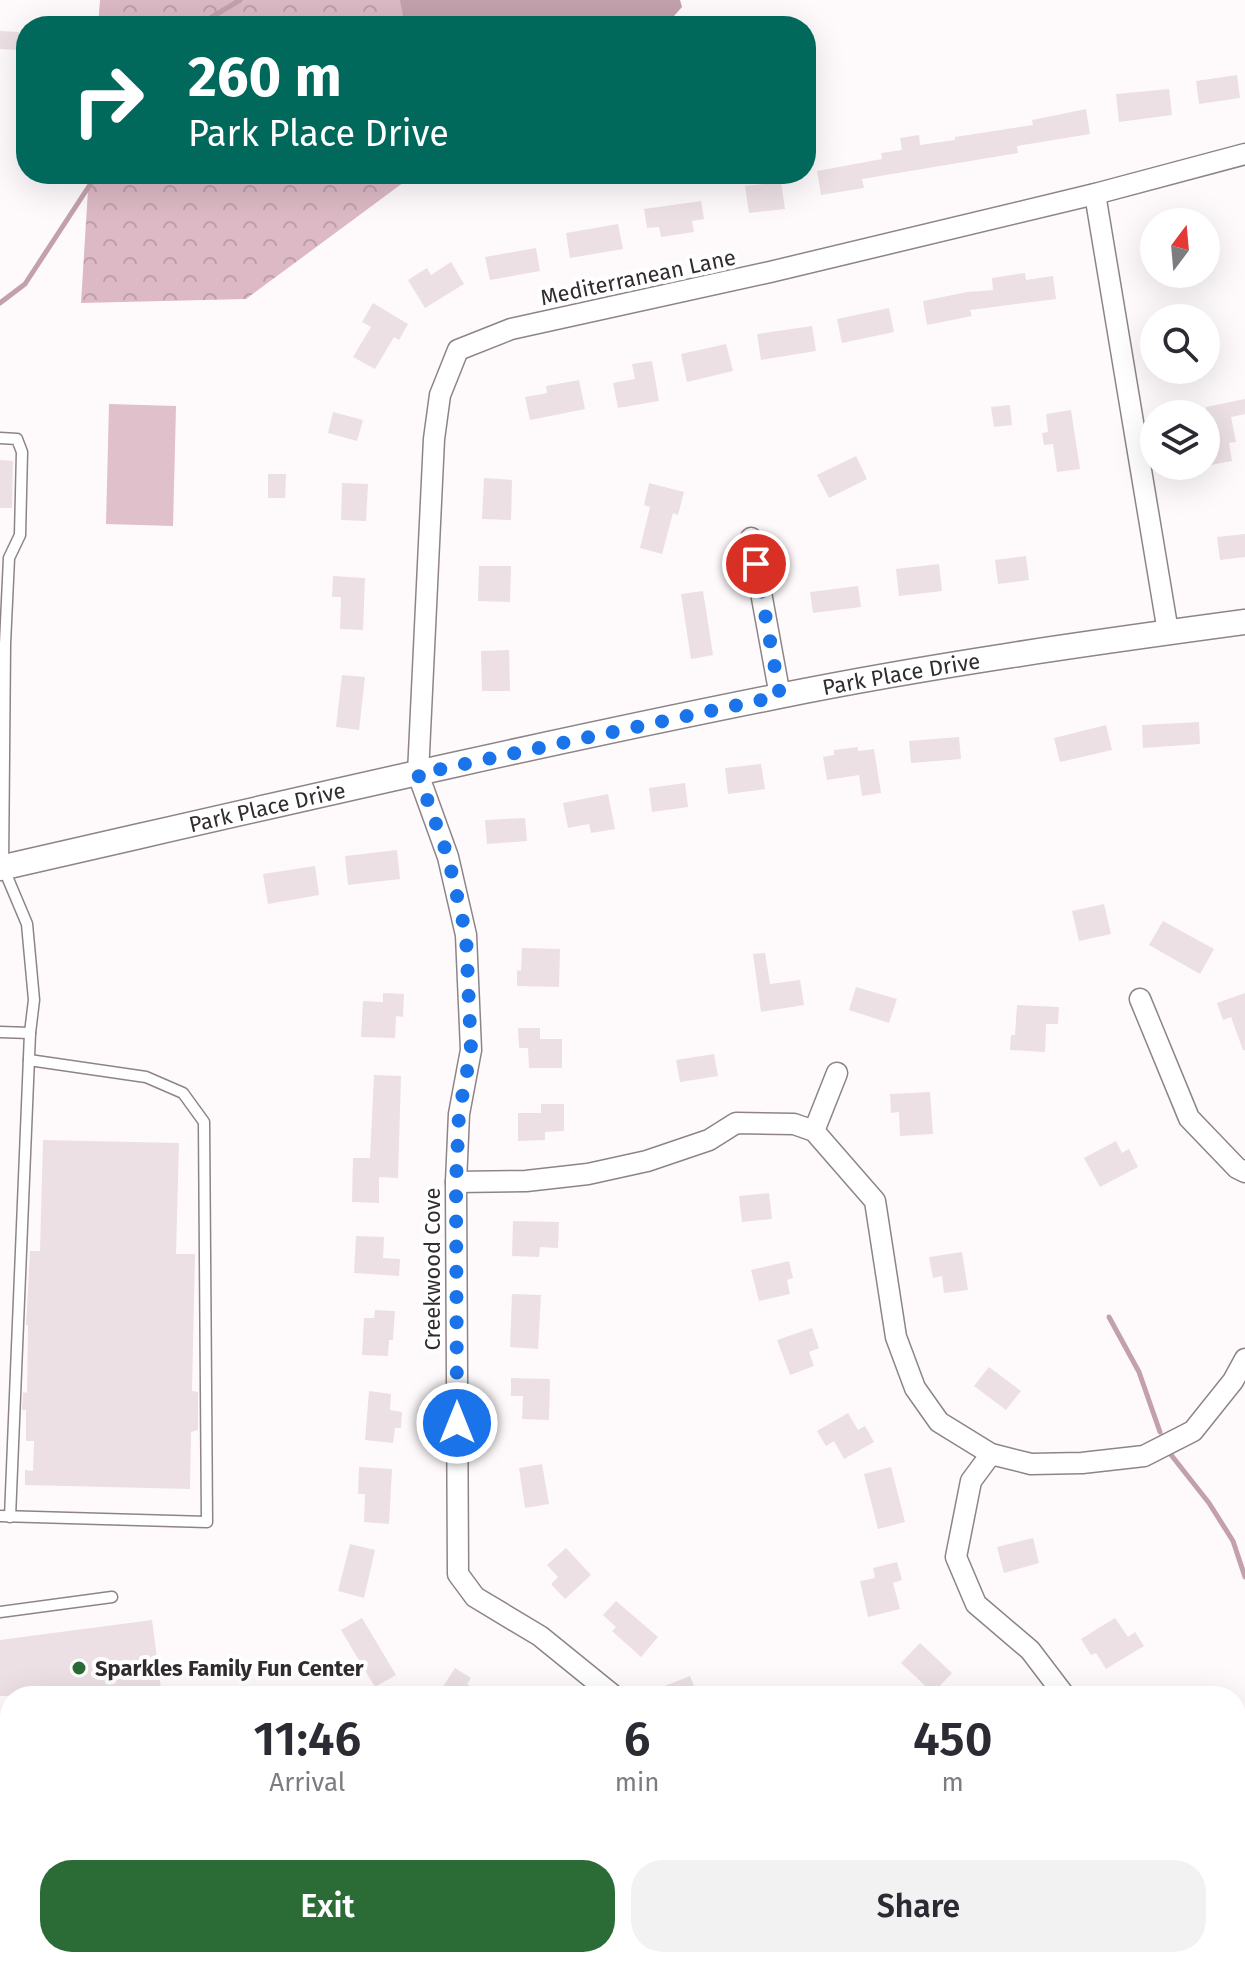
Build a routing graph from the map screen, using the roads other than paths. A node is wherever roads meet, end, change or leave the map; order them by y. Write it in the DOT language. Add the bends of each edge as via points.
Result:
graph roads {
  1 [pos="1245,154"];
  2 [pos="1095,194"];
  3 [pos="0,438"];
  4 [pos="751,538"];
  5 [pos="1245,622"];
  6 [pos="1168,632"];
  7 [pos="2,644"];
  8 [pos="780,696"];
  9 [pos="418,774"];
  10 [pos="2,868"];
  11 [pos="1140,999"];
  12 [pos="0,1032"];
  13 [pos="30,1033"];
  14 [pos="29,1060"];
  15 [pos="837,1073"];
  16 [pos="814,1131"];
  17 [pos="1245,1172"];
  18 [pos="456,1182"];
  19 [pos="1245,1359"];
  20 [pos="991,1454"];
  21 [pos="5,1516"];
  22 [pos="112,1597"];
  23 [pos="0,1612"];
  24 [pos="602,1686"];
  25 [pos="1057,1686"];
  1 -- 2 [label="street, Mediterranean Lane"];
  2 -- 6 [label="street"];
  2 -- 9 [label="street, Mediterranean Lane" via="511,329 458,350 440,395 434,439"];
  3 -- 7 [label="lane" via="17,439 22,452 20,535 9,558"];
  4 -- 8 [label="street"];
  5 -- 6 [label="street, Park Place Drive"];
  6 -- 8 [label="street, Park Place Drive"];
  7 -- 10 [label="lane"];
  8 -- 9 [label="street, Park Place Drive"];
  9 -- 10 [label="street, Park Place Drive"];
  9 -- 18 [label="street, Creekwood Cove" via="448,857 466,935 471,1050 459,1114"];
  10 -- 13 [label="lane" via="27,924 34,1000"];
  11 -- 17 [label="street" via="1189,1118"];
  12 -- 13 [label="lane"];
  13 -- 14 [label="lane"];
  14 -- 21 [label="lane"];
  14 -- 21 [label="lane" via="146,1077 183,1093 204,1122 207,1522"];
  15 -- 16 [label="street"];
  16 -- 18 [label="street" via="794,1124 736,1123 709,1140 588,1174"];
  16 -- 20 [label="street" via="875,1201 896,1337 915,1388 939,1422"];
  18 -- 24 [label="street, Creekwood Cove" via="458,1574 475,1597 540,1636"];
  19 -- 20 [label="street" via="1193,1431 1144,1456 1031,1464"];
  20 -- 25 [label="street" via="971,1481 956,1557 976,1604 1030,1650"];
  22 -- 23 [label="lane"];
}
